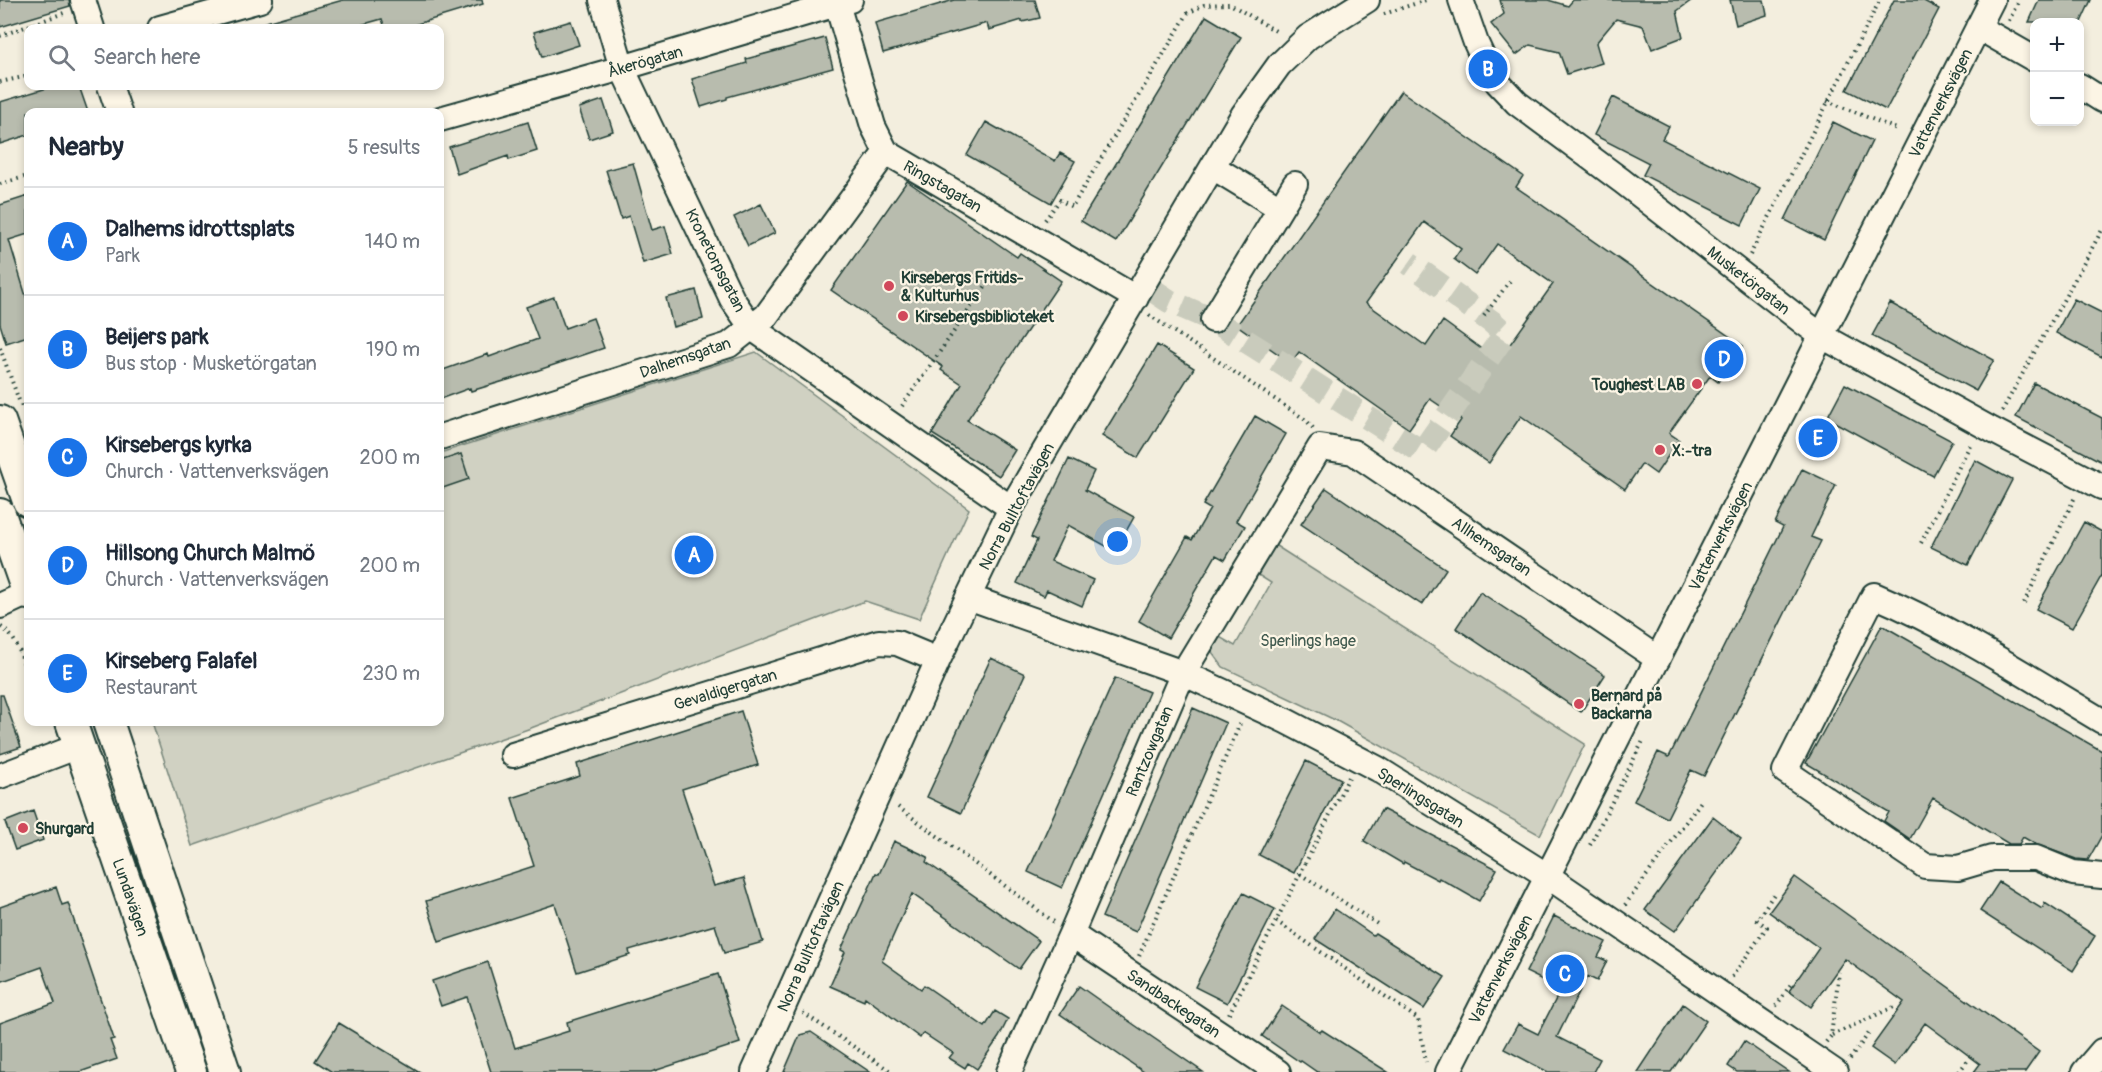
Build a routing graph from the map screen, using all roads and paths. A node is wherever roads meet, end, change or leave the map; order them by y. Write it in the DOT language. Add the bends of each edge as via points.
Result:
graph roads {
  1 [pos="260,0"];
  2 [pos="602,0"];
  3 [pos="1426,0"];
  4 [pos="1461,0"];
  5 [pos="1880,0"];
  6 [pos="1992,0"];
  7 [pos="843,2"];
  8 [pos="84,3"];
  9 [pos="1372,8"];
  10 [pos="31,24"];
  11 [pos="91,24"];
  12 [pos="174,24"];
  13 [pos="24,27"];
  14 [pos="1978,27"];
  15 [pos="1279,33"];
  16 [pos="0,36"];
  17 [pos="2030,57"];
  18 [pos="622,68"];
  19 [pos="24,77"];
  20 [pos="0,82"];
  21 [pos="2084,89"];
  22 [pos="111,90"];
  23 [pos="2102,99"];
  24 [pos="1827,101"];
  25 [pos="118,108"];
  26 [pos="444,118"];
  27 [pos="1899,130"];
  28 [pos="886,152"];
  29 [pos="1213,167"];
  30 [pos="24,177"];
  31 [pos="0,184"];
  32 [pos="1296,184"];
  33 [pos="1280,208"];
  34 [pos="2102,230"];
  35 [pos="1033,238"];
  36 [pos="1748,259"];
  37 [pos="1512,278"];
  38 [pos="989,281"];
  39 [pos="1146,295"];
  40 [pos="1484,316"];
  41 [pos="1213,320"];
  42 [pos="752,328"];
  43 [pos="1822,336"];
  44 [pos="0,348"];
  45 [pos="12,418"];
  46 [pos="890,424"];
  47 [pos="1987,427"];
  48 [pos="444,436"];
  49 [pos="1316,437"];
  50 [pos="24,480"];
  51 [pos="2093,482"];
  52 [pos="1011,508"];
  53 [pos="0,514"];
  54 [pos="1921,543"];
  55 [pos="24,583"];
  56 [pos="24,596"];
  57 [pos="968,597"];
  58 [pos="2024,603"];
  59 [pos="0,606"];
  60 [pos="0,627"];
  61 [pos="1658,659"];
  62 [pos="938,660"];
  63 [pos="24,665"];
  64 [pos="1183,673"];
  65 [pos="1243,717"];
  66 [pos="2102,721"];
  67 [pos="109,726"];
  68 [pos="75,734"];
  69 [pos="513,755"];
  70 [pos="1352,771"];
  71 [pos="0,776"];
  72 [pos="1702,800"];
  73 [pos="898,807"];
  74 [pos="1300,874"];
  75 [pos="1546,875"];
  76 [pos="2102,876"];
  77 [pos="1774,894"];
  78 [pos="1624,906"];
  79 [pos="1276,921"];
  80 [pos="1379,925"];
  81 [pos="1064,929"];
  82 [pos="1137,959"];
  83 [pos="1839,972"];
  84 [pos="1730,980"];
  85 [pos="1791,984"];
  86 [pos="1894,1007"];
  87 [pos="1774,1009"];
  88 [pos="802,1012"];
  89 [pos="1226,1020"];
  90 [pos="1869,1033"];
  91 [pos="1831,1036"];
  92 [pos="1812,1056"];
  93 [pos="1968,1060"];
  94 [pos="1426,1062"];
  95 [pos="1841,1067"];
  96 [pos="191,1072"];
  97 [pos="225,1072"];
  98 [pos="754,1072"];
  99 [pos="892,1072"];
  100 [pos="1009,1072"];
  101 [pos="1278,1072"];
  102 [pos="1448,1072"];
  103 [pos="1959,1072"];
  1 -- 12 [label="street"];
  2 -- 18 [label="street, Kronetorpsgatan"];
  3 -- 9 [label="path"];
  4 -- 43 [label="street, Musketörgatan" via="1488,69 1517,103"];
  5 -- 24 [label="path"];
  6 -- 14 [label="street, Vattenverksvägen"];
  7 -- 18 [label="street, Åkerögatan"];
  7 -- 28 [label="street, Ringstagatan" via="873,126"];
  8 -- 10 [label="path"];
  8 -- 11 [label="street"];
  9 -- 29 [label="street, Norra Bulltoftavägen" via="1308,37 1279,65 1243,115"];
  13 -- 16 [label="path"];
  14 -- 17 [label="street"];
  14 -- 43 [label="street, Vattenverksvägen"];
  15 -- 35 [label="path" via="1230,4 1204,4 1188,13 1072,207 1060,200"];
  18 -- 26 [label="street, Åkerögatan"];
  18 -- 42 [label="street, Kronetorpsgatan" via="732,300"];
  19 -- 20 [label="path"];
  21 -- 23 [label="street"];
  22 -- 25 [label="street"];
  24 -- 27 [label="path"];
  24 -- 36 [label="path"];
  28 -- 35 [label="street, Ringstagatan"];
  28 -- 42 [label="street, Dalhemsgatan" via="766,316"];
  29 -- 33 [label="street"];
  29 -- 39 [label="street, Norra Bulltoftavägen"];
  30 -- 31 [label="path"];
  32 -- 33 [label="street"];
  33 -- 41 [label="street"];
  34 -- 47 [label="path"];
  35 -- 39 [label="street, Ringstagatan"];
  37 -- 40 [label="path"];
  38 -- 46 [label="path"];
  39 -- 49 [label="path" via="1148,315 1306,420"];
  39 -- 52 [label="street, Norra Bulltoftavägen" via="1082,385"];
  42 -- 46 [label="street, Kronetorpsgatan"];
  42 -- 48 [label="street, Dalhemsgatan" via="729,345"];
  43 -- 47 [label="street, Musketörgatan"];
  43 -- 61 [label="street, Vattenverksvägen"];
  44 -- 45 [label="path"];
  45 -- 50 [label="main road"];
  46 -- 52 [label="street, Kronetorpsgatan"];
  47 -- 51 [label="street, Musketörgatan"];
  47 -- 54 [label="path"];
  49 -- 61 [label="street, Allhemsgatan" via="1353,452"];
  49 -- 64 [label="street, Rantzowgatan"];
  51 -- 58 [label="path"];
  52 -- 57 [label="street, Norra Bulltoftavägen"];
  53 -- 55 [label="main road"];
  56 -- 59 [label="street"];
  57 -- 62 [label="street, Norra Bulltoftavägen"];
  57 -- 64 [label="street, Sperlingsgatan"];
  60 -- 63 [label="path" via="10,633"];
  61 -- 75 [label="street, Vattenverksvägen"];
  62 -- 69 [label="street, Gevaldigergatan" via="897,643 879,642"];
  62 -- 98 [label="street, Norra Bulltoftavägen"];
  64 -- 75 [label="street, Sperlingsgatan" via="1378,769"];
  64 -- 81 [label="street, Rantzowgatan"];
  65 -- 82 [label="path"];
  66 -- 76 [label="street" via="2012,667 1874,595 1785,771 1925,866 1958,868 1992,858 2036,858 2073,873"];
  67 -- 97 [label="main road, Lundavägen"];
  68 -- 71 [label="street"];
  68 -- 96 [label="main road, Lundavägen"];
  70 -- 74 [label="path"];
  72 -- 78 [label="path"];
  73 -- 81 [label="path"];
  74 -- 79 [label="path"];
  74 -- 80 [label="path"];
  75 -- 92 [label="street, Sperlingsgatan"];
  75 -- 102 [label="street, Vattenverksvägen"];
  77 -- 84 [label="path" via="1757,920 1767,927"];
  79 -- 89 [label="path"];
  79 -- 94 [label="path" via="1418,1019"];
  81 -- 100 [label="street, Rantzowgatan"];
  81 -- 101 [label="street, Sandbackegatan"];
  83 -- 91 [label="path"];
  85 -- 87 [label="path"];
  86 -- 91 [label="path"];
  88 -- 99 [label="path"];
  90 -- 95 [label="path"];
  91 -- 92 [label="path"];
  92 -- 95 [label="street, Sperlingsgatan"];
  93 -- 103 [label="path"];
}
